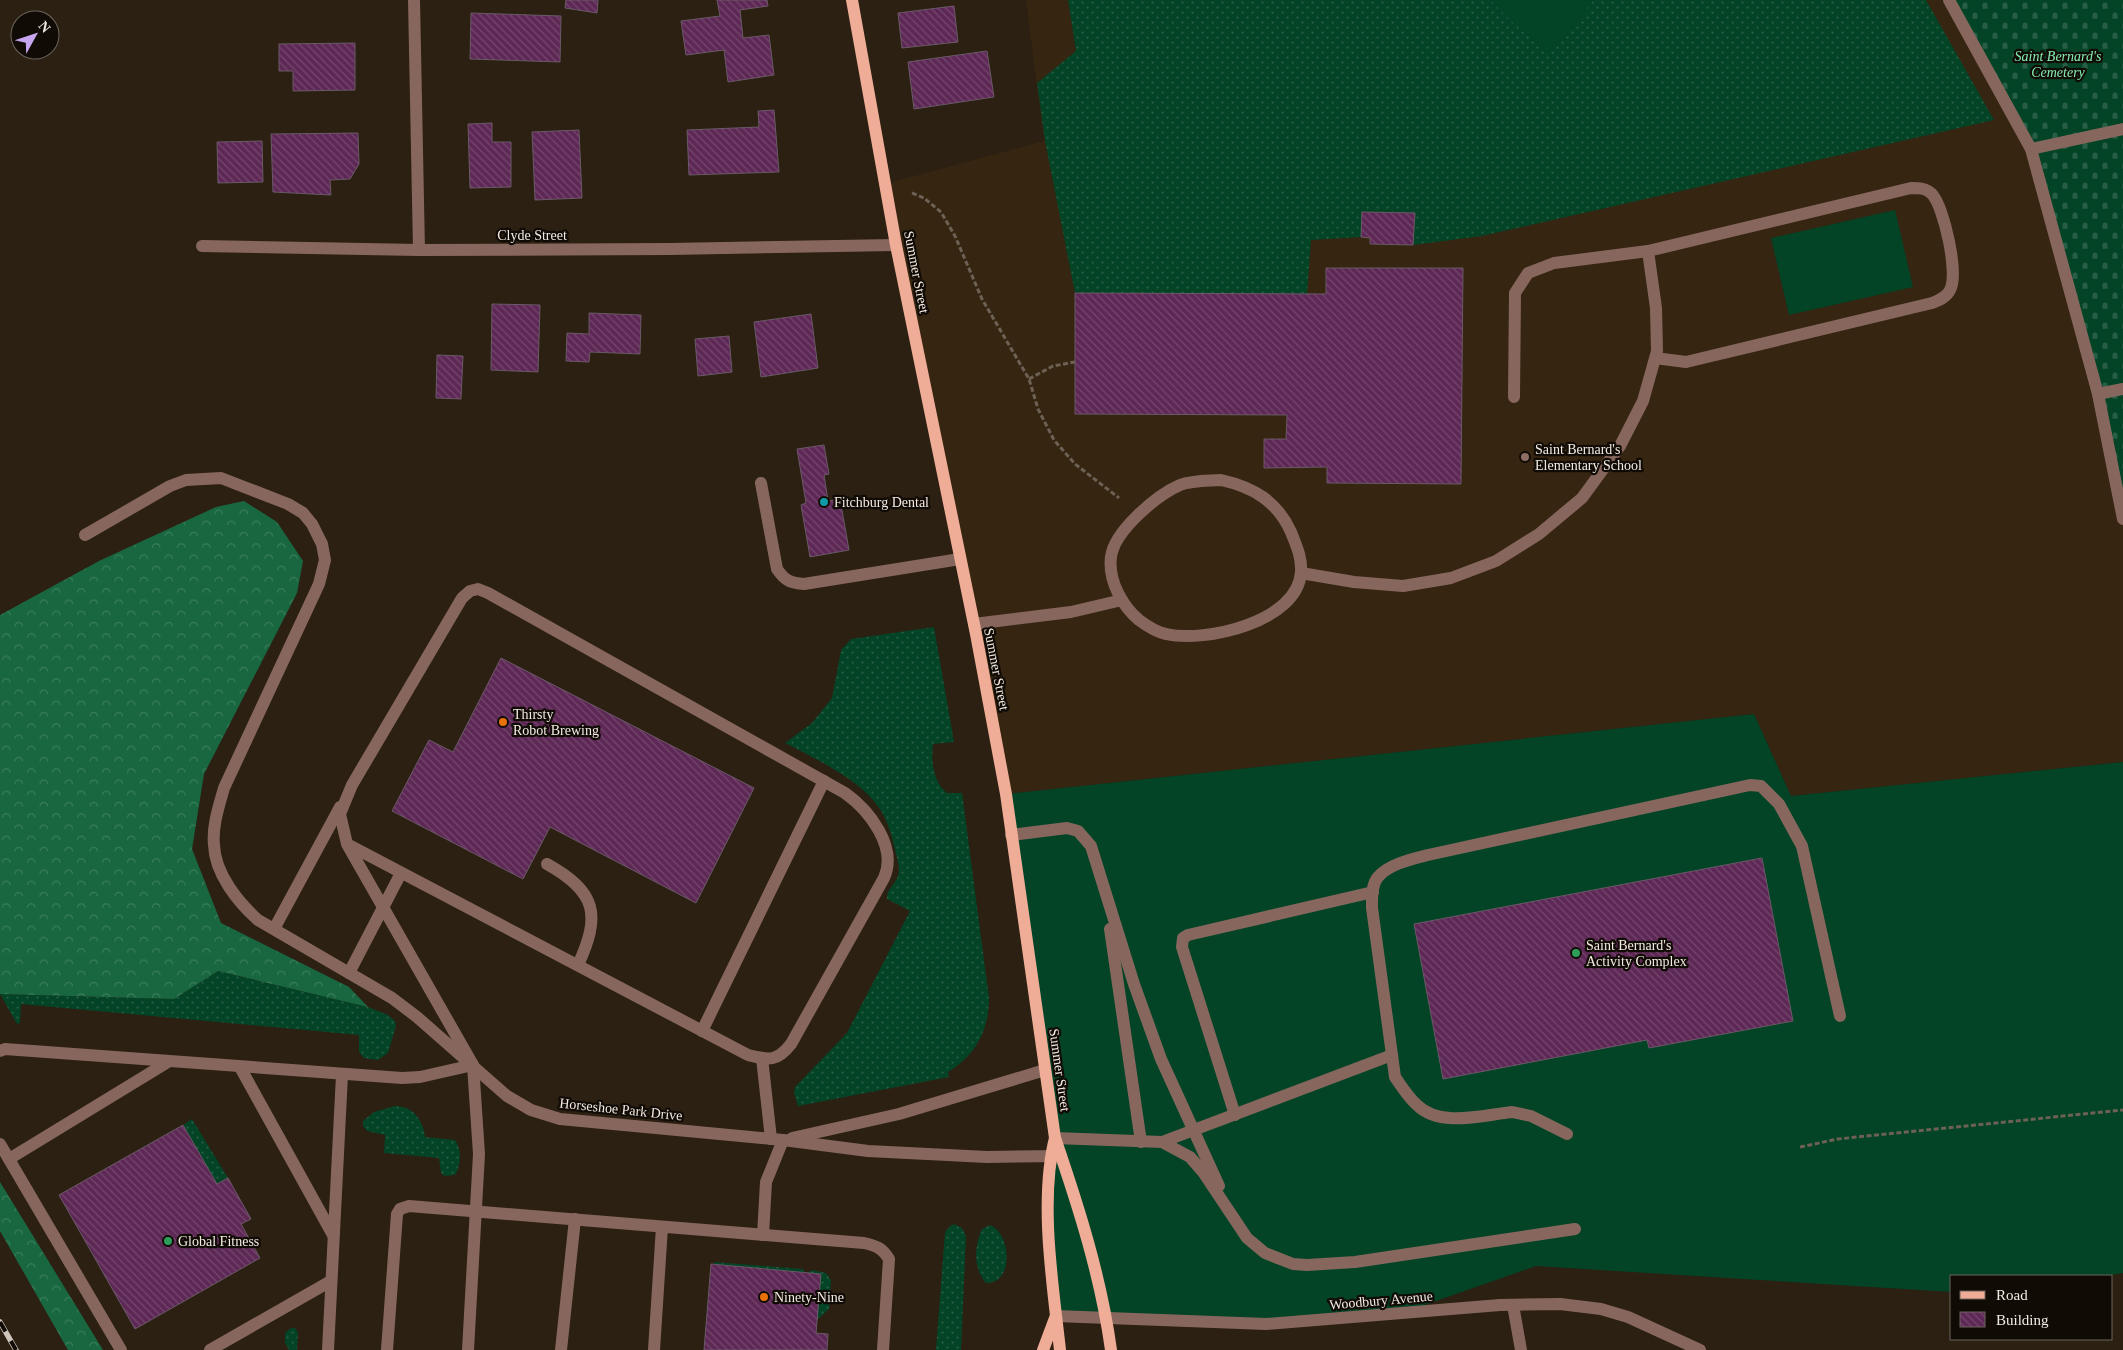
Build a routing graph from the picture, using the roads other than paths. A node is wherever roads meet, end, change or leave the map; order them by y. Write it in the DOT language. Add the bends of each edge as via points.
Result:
graph roads {
  1 [pos="414,0"];
  2 [pos="852,0"];
  3 [pos="1950,0"];
  4 [pos="2123,129"];
  5 [pos="2031,149"];
  6 [pos="896,245"];
  7 [pos="202,246"];
  8 [pos="419,250"];
  9 [pos="1648,251"];
  10 [pos="1655,358"];
  11 [pos="2123,389"];
  12 [pos="2098,394"];
  13 [pos="1514,397"];
  14 [pos="761,483"];
  15 [pos="2123,519"];
  16 [pos="85,535"];
  17 [pos="960,560"];
  18 [pos="1301,573"];
  19 [pos="1122,600"];
  20 [pos="974,624"];
  21 [pos="824,781"];
  22 [pos="352,786"];
  23 [pos="1011,835"];
  24 [pos="347,844"];
  25 [pos="547,864"];
  26 [pos="402,873"];
  27 [pos="1105,892"];
  28 [pos="1373,892"];
  29 [pos="383,907"];
  30 [pos="274,929"];
  31 [pos="578,966"];
  32 [pos="349,973"];
  33 [pos="1840,1016"];
  34 [pos="702,1031"];
  35 [pos="0,1051"];
  36 [pos="1392,1055"];
  37 [pos="762,1058"];
  38 [pos="168,1062"];
  39 [pos="473,1065"];
  40 [pos="240,1067"];
  41 [pos="1045,1070"];
  42 [pos="342,1075"];
  43 [pos="1235,1115"];
  44 [pos="1194,1130"];
  45 [pos="1567,1134"];
  46 [pos="1055,1138"];
  47 [pos="776,1139"];
  48 [pos="1141,1142"];
  49 [pos="1162,1142"];
  50 [pos="0,1144"];
  51 [pos="1056,1156"];
  52 [pos="9,1159"];
  53 [pos="476,1212"];
  54 [pos="575,1219"];
  55 [pos="662,1227"];
  56 [pos="1238,1227"];
  57 [pos="1575,1230"];
  58 [pos="763,1235"];
  59 [pos="334,1236"];
  60 [pos="331,1281"];
  61 [pos="1513,1305"];
  62 [pos="1056,1316"];
  63 [pos="1107,1318"];
  64 [pos="121,1350"];
  65 [pos="210,1350"];
  66 [pos="328,1350"];
  67 [pos="386,1350"];
  68 [pos="468,1350"];
  69 [pos="561,1350"];
  70 [pos="654,1350"];
  71 [pos="882,1350"];
  72 [pos="1043,1350"];
  73 [pos="1060,1350"];
  74 [pos="1111,1350"];
  75 [pos="1521,1350"];
  76 [pos="1700,1350"];
  1 -- 8 [label="street"];
  2 -- 6 [label="main road, Summer Street"];
  3 -- 5 [label="street"];
  4 -- 5 [label="street"];
  5 -- 12 [label="street"];
  6 -- 8 [label="street, Clyde Street"];
  6 -- 17 [label="main road, Summer Street"];
  7 -- 8 [label="street, Clyde Street"];
  9 -- 10 [label="street" via="1656,308"];
  9 -- 10 [label="street" via="1911,188 1923,188 1932,193 1940,204 1954,268 1950,292 1932,303 1686,362"];
  9 -- 13 [label="street" via="1554,263 1528,273 1515,293"];
  10 -- 18 [label="street" via="1643,401 1620,446 1582,498 1539,534 1496,561 1451,578 1403,586"];
  11 -- 12 [label="street"];
  12 -- 15 [label="street"];
  14 -- 17 [label="street" via="777,570 791,583 804,584"];
  16 -- 30 [label="street, Horseshoe Park Drive" via="170,486 186,480 221,478 303,513 322,544 325,560 319,584 224,788 216,819 214,845 218,865 244,908"];
  17 -- 20 [label="main road, Summer Street"];
  18 -- 19 [label="street" via="1296,589 1266,618 1247,626 1197,636 1164,634 1150,628 1134,616"];
  18 -- 19 [label="street" via="1300,554 1287,525 1276,508 1260,494 1243,485 1221,480 1182,485 1140,514 1119,538 1111,556 1112,576"];
  19 -- 20 [label="street" via="1071,612"];
  20 -- 23 [label="main road, Summer Street"];
  21 -- 22 [label="street" via="478,589 462,598"];
  21 -- 34 [label="street"];
  21 -- 37 [label="street" via="860,804 874,821 887,855 887,870 791,1044 776,1058"];
  22 -- 24 [label="street" via="340,814"];
  22 -- 30 [label="street"];
  23 -- 27 [label="street" via="1067,828 1078,832 1091,846"];
  23 -- 41 [label="main road, Summer Street"];
  24 -- 26 [label="street"];
  24 -- 29 [label="street"];
  25 -- 31 [label="street" via="575,882 591,909 592,925"];
  26 -- 29 [label="street"];
  26 -- 31 [label="street"];
  27 -- 44 [label="street" via="1161,1059"];
  27 -- 48 [label="street"];
  28 -- 33 [label="street" via="1377,878 1408,860 1750,785 1761,786 1779,804 1802,846"];
  28 -- 36 [label="street" via="1372,908"];
  28 -- 43 [label="street" via="1183,938 1182,946"];
  29 -- 32 [label="street"];
  29 -- 39 [label="street"];
  30 -- 32 [label="street, Horseshoe Park Drive"];
  31 -- 34 [label="street"];
  32 -- 39 [label="street, Horseshoe Park Drive" via="417,1016"];
  34 -- 37 [label="street" via="748,1055"];
  35 -- 38 [label="street"];
  36 -- 43 [label="street"];
  36 -- 45 [label="street" via="1395,1077 1418,1106 1433,1115 1450,1118 1521,1113"];
  37 -- 47 [label="street"];
  38 -- 40 [label="street"];
  38 -- 52 [label="street"];
  39 -- 42 [label="street" via="420,1077"];
  39 -- 47 [label="street, Horseshoe Park Drive" via="507,1096 532,1110 560,1119"];
  39 -- 53 [label="street" via="479,1154"];
  40 -- 42 [label="street"];
  40 -- 59 [label="street"];
  41 -- 46 [label="main road, Summer Street"];
  41 -- 47 [label="street" via="899,1114"];
  42 -- 59 [label="street"];
  43 -- 44 [label="street"];
  44 -- 49 [label="street"];
  44 -- 56 [label="street"];
  46 -- 48 [label="street"];
  46 -- 51 [label="main road, Summer Street"];
  47 -- 51 [label="street, Horseshoe Park Drive" via="868,1151 988,1157"];
  47 -- 58 [label="street" via="766,1182"];
  48 -- 49 [label="street"];
  49 -- 56 [label="street" via="1190,1157 1215,1189"];
  50 -- 52 [label="street"];
  51 -- 62 [label="main road" via="1049,1173 1048,1233"];
  51 -- 63 [label="main road, Summer Street" via="1085,1227"];
  52 -- 64 [label="street"];
  53 -- 54 [label="street"];
  53 -- 67 [label="street" via="409,1206 400,1209"];
  53 -- 68 [label="street"];
  54 -- 55 [label="street"];
  54 -- 69 [label="street"];
  55 -- 58 [label="street"];
  55 -- 70 [label="street"];
  56 -- 57 [label="street" via="1265,1253 1293,1264 1307,1265 1355,1262"];
  58 -- 71 [label="street" via="864,1243 884,1251 889,1266"];
  59 -- 60 [label="street"];
  60 -- 65 [label="street"];
  60 -- 66 [label="street"];
  61 -- 63 [label="street, Woodbury Avenue" via="1266,1324"];
  61 -- 75 [label="street"];
  61 -- 76 [label="street, Woodbury Avenue" via="1560,1304 1601,1310 1628,1317"];
  62 -- 63 [label="street, Woodbury Avenue"];
  62 -- 72 [label="main road"];
  62 -- 73 [label="main road"];
  63 -- 74 [label="main road, Summer Street"];
}
